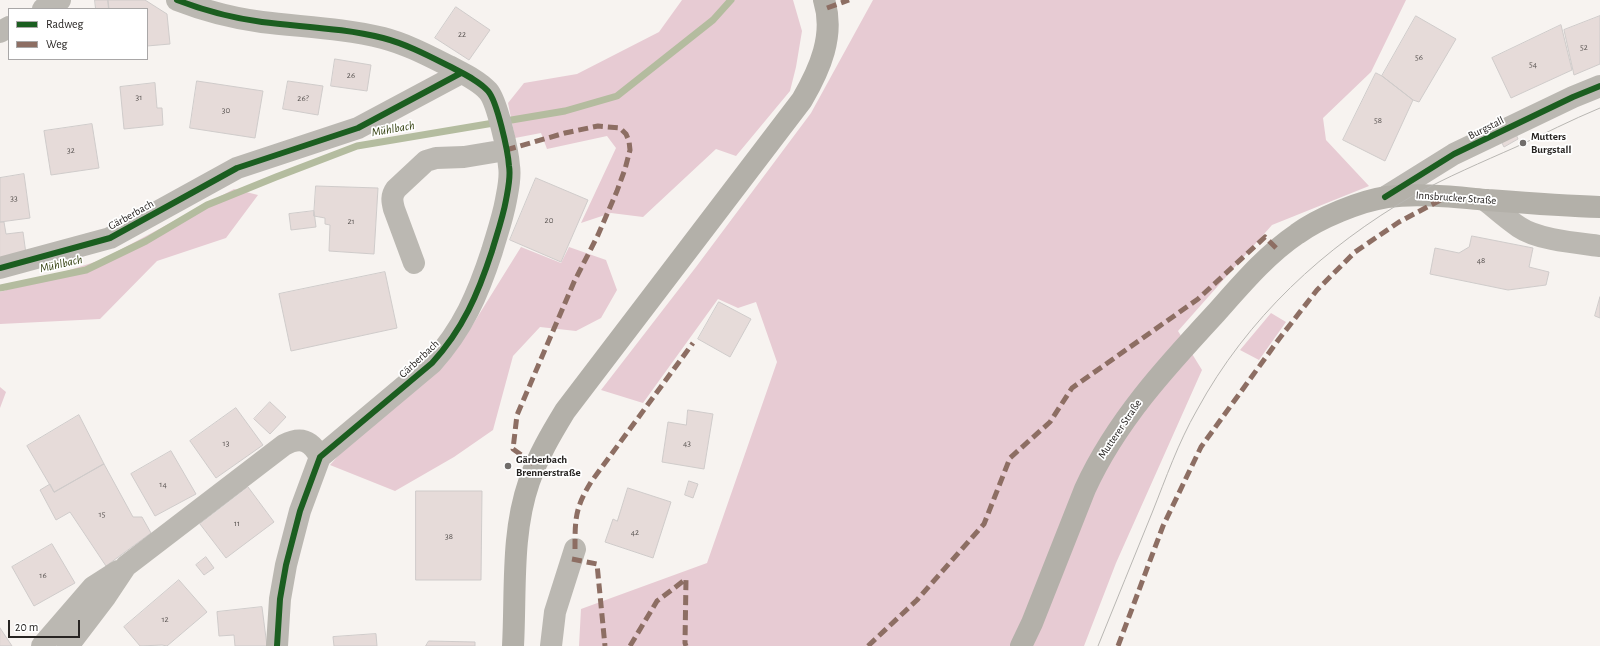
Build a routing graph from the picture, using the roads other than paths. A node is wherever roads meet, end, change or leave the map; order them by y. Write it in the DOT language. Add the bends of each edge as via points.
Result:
graph roads {
  1 [pos="60,0"];
  2 [pos="177,0"];
  3 [pos="824,0"];
  4 [pos="45,8"];
  5 [pos="461,73"];
  6 [pos="1600,86"];
  7 [pos="504,142"];
  8 [pos="1385,198"];
  9 [pos="1485,200"];
  10 [pos="1600,207"];
  11 [pos="1600,246"];
  12 [pos="1276,249"];
  13 [pos="414,263"];
  14 [pos="0,268"];
  15 [pos="320,457"];
  16 [pos="575,549"];
  17 [pos="126,566"];
  18 [pos="42,646"];
  19 [pos="68,646"];
  20 [pos="277,646"];
  21 [pos="513,646"];
  22 [pos="551,646"];
  23 [pos="1021,646"];
  1 -- 4 [label="street"];
  2 -- 5 [label="street, Gärberbach" via="210,12 245,19 314,26 383,39 426,54"];
  3 -- 21 [label="main road" via="828,29 826,47 802,100 566,411 543,448 528,484 518,534"];
  5 -- 7 [label="street, Gärberbach" via="490,92 497,109"];
  5 -- 14 [label="street, Gärberbach" via="358,128 237,168 110,238"];
  6 -- 8 [label="street, Burgstall" via="1454,154"];
  7 -- 13 [label="street" via="480,155 426,161 396,189 393,194 393,205"];
  7 -- 15 [label="street, Gärberbach" via="510,173 505,209 481,285 460,326 432,363"];
  8 -- 9 [label="main road, Innsbrucker Straße" via="1415,195"];
  8 -- 12 [label="main road, Innsbrucker Straße" via="1336,212 1298,233"];
  9 -- 10 [label="main road, Innsbrucker Straße"];
  9 -- 11 [label="street" via="1520,228 1558,240"];
  12 -- 23 [label="main road, Mutterer Straße" via="1162,372 1106,448 1085,489"];
  15 -- 17 [label="street" via="312,445 298,439 284,444"];
  15 -- 20 [label="street, Gärberbach" via="300,511 286,565 280,599"];
  16 -- 22 [label="street" via="555,612"];
  17 -- 18 [label="street" via="93,587"];
  17 -- 19 [label="street"];
}
